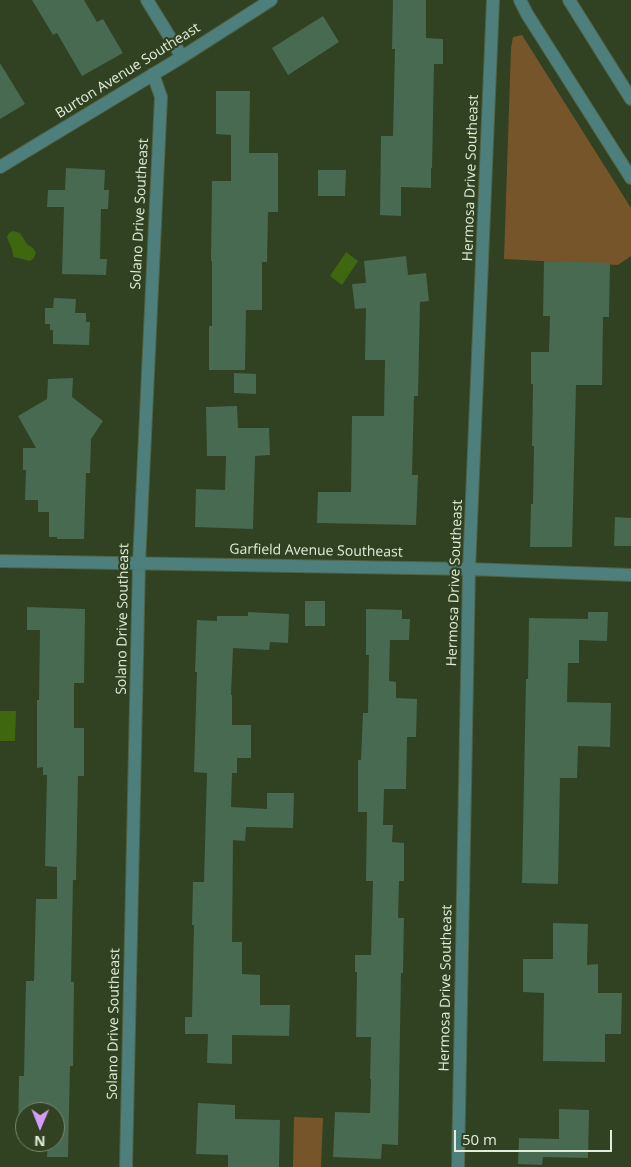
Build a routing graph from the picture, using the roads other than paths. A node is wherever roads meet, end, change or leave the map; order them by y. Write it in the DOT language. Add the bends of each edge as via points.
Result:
graph roads {
  1 [pos="147,0"];
  2 [pos="271,0"];
  3 [pos="493,0"];
  4 [pos="520,0"];
  5 [pos="569,0"];
  6 [pos="182,57"];
  7 [pos="153,74"];
  8 [pos="631,99"];
  9 [pos="0,167"];
  10 [pos="631,178"];
  11 [pos="0,561"];
  12 [pos="139,562"];
  13 [pos="469,569"];
  14 [pos="631,574"];
  15 [pos="126,1167"];
  16 [pos="458,1167"];
  1 -- 6 [label="street"];
  2 -- 6 [label="street, Burton Avenue Southeast"];
  3 -- 13 [label="street, Hermosa Drive Southeast"];
  4 -- 10 [label="street"];
  5 -- 8 [label="street"];
  6 -- 7 [label="street, Burton Avenue Southeast"];
  7 -- 9 [label="street, Burton Avenue Southeast"];
  7 -- 12 [label="street, Solano Drive Southeast" via="161,97"];
  11 -- 12 [label="street, Garfield Avenue Southeast"];
  12 -- 13 [label="street, Garfield Avenue Southeast"];
  12 -- 15 [label="street, Solano Drive Southeast"];
  13 -- 14 [label="street, Garfield Avenue Southeast"];
  13 -- 16 [label="street, Hermosa Drive Southeast"];
}
